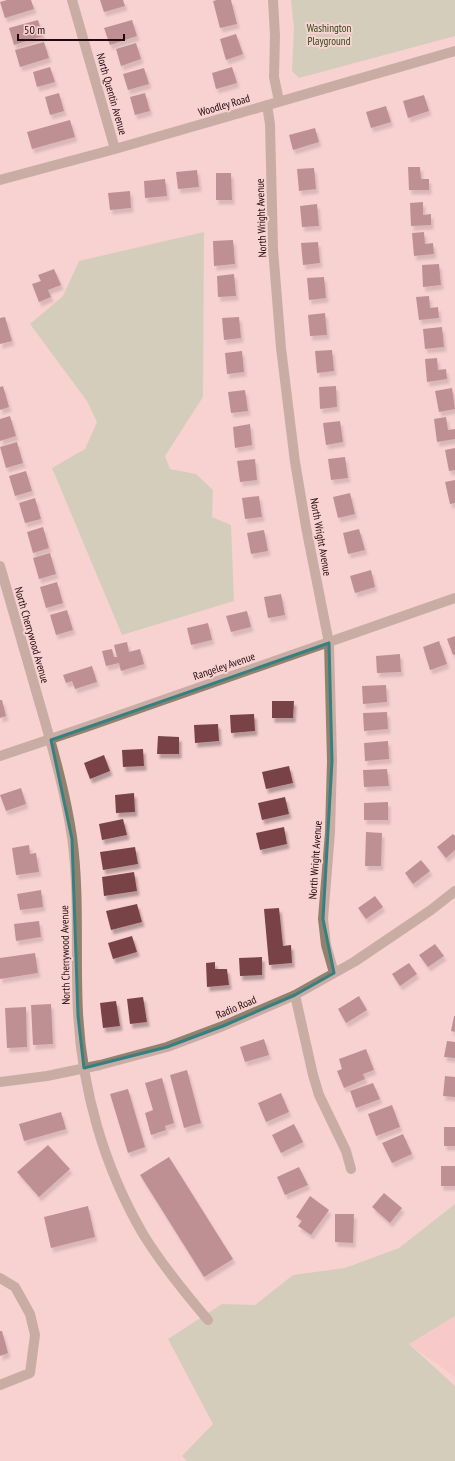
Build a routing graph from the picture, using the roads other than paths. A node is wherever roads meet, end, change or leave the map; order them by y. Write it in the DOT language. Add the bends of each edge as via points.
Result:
graph roads {
  1 [pos="72,0"];
  2 [pos="273,0"];
  3 [pos="455,51"];
  4 [pos="279,102"];
  5 [pos="267,105"];
  6 [pos="115,149"];
  7 [pos="0,180"];
  8 [pos="0,566"];
  9 [pos="455,598"];
  10 [pos="329,642"];
  11 [pos="51,740"];
  12 [pos="0,756"];
  13 [pos="455,891"];
  14 [pos="334,973"];
  15 [pos="295,995"];
  16 [pos="84,1068"];
  17 [pos="0,1082"];
  18 [pos="351,1169"];
  19 [pos="0,1278"];
  20 [pos="208,1320"];
  21 [pos="0,1385"];
  1 -- 6 [label="street, North Quentin Avenue"];
  2 -- 4 [label="street" via="274,77"];
  3 -- 4 [label="street, Woodley Road"];
  4 -- 5 [label="street, Woodley Road"];
  5 -- 6 [label="street, Woodley Road"];
  5 -- 10 [label="street, North Wright Avenue" via="270,124 273,249 281,348 295,462"];
  6 -- 7 [label="street, Woodley Road"];
  8 -- 11 [label="street, North Cherrywood Avenue"];
  9 -- 10 [label="street, Rangeley Avenue"];
  10 -- 11 [label="street, Rangeley Avenue"];
  10 -- 14 [label="street, North Wright Avenue" via="332,761 330,832 323,919 326,945"];
  11 -- 12 [label="street, Rangeley Avenue"];
  11 -- 16 [label="street, North Cherrywood Avenue" via="66,800 72,839 76,891 78,1016"];
  13 -- 14 [label="street, Radio Road" via="375,949"];
  14 -- 15 [label="street, Radio Road"];
  15 -- 16 [label="street, Radio Road" via="167,1047"];
  15 -- 18 [label="street" via="319,1096 346,1151"];
  16 -- 17 [label="street, Radio Road"];
  16 -- 20 [label="street, North Cherrywood Avenue" via="100,1136 133,1215 173,1277"];
  19 -- 21 [label="street" via="15,1288 30,1314 35,1335 30,1373"];
}
